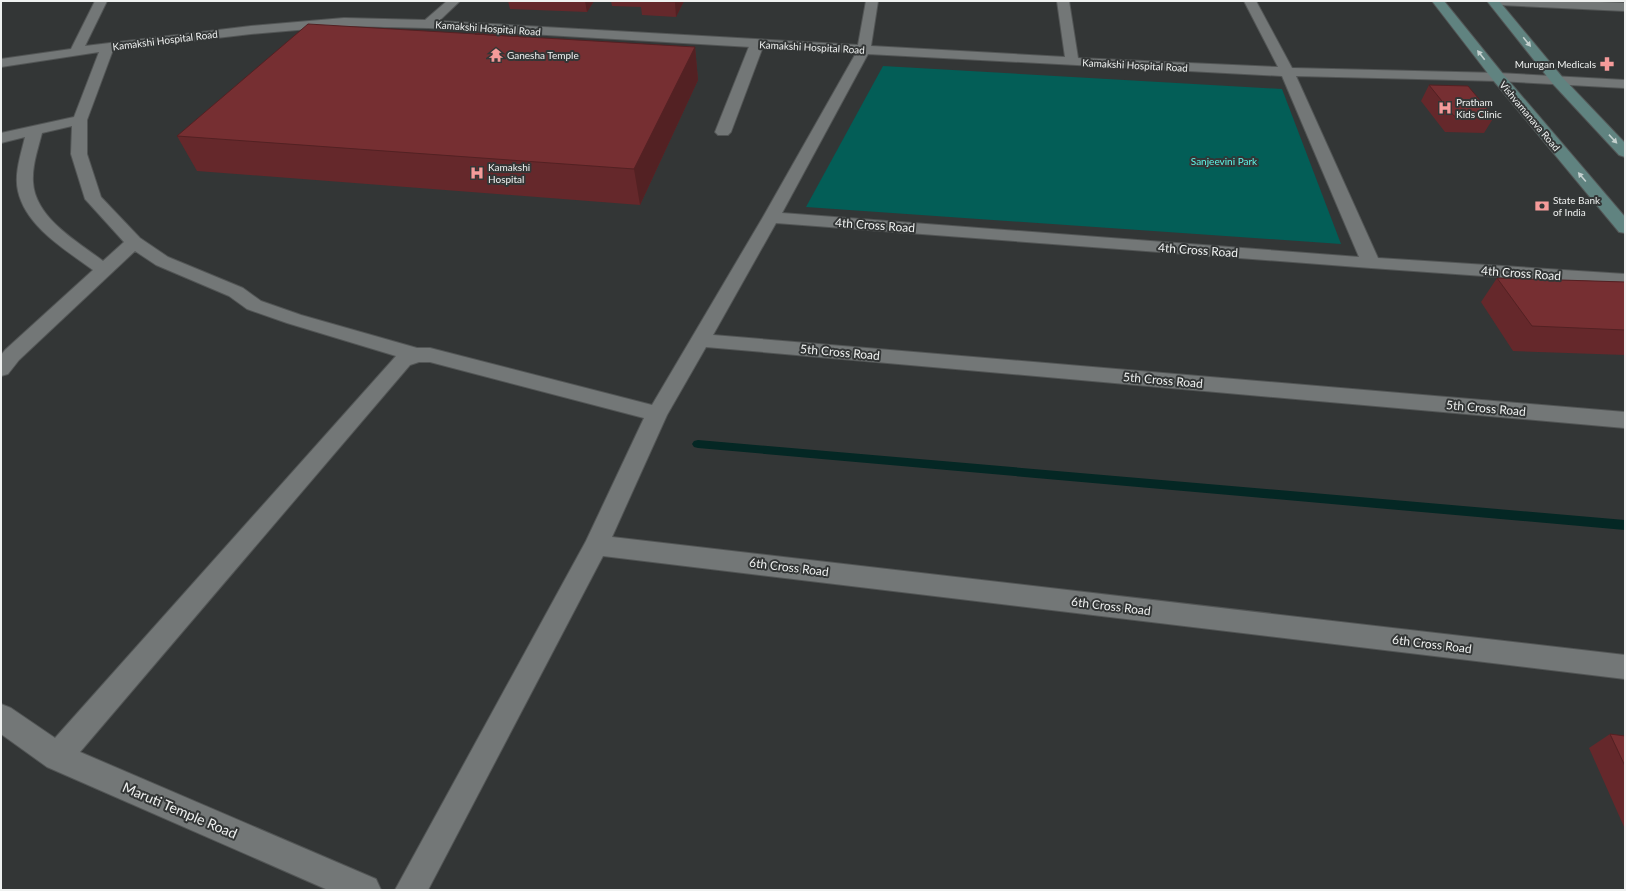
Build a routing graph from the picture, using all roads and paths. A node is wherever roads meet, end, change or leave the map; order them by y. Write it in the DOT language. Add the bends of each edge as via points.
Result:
graph roads {
  1 [pos="101,1"];
  2 [pos="454,1"];
  3 [pos="872,1"];
  4 [pos="1063,1"];
  5 [pos="1250,1"];
  6 [pos="1438,1"];
  7 [pos="1493,1"];
  8 [pos="1500,1"];
  9 [pos="1625,7"];
  10 [pos="428,24"];
  11 [pos="757,44"];
  12 [pos="108,47"];
  13 [pos="864,50"];
  14 [pos="76,51"];
  15 [pos="1072,62"];
  16 [pos="1,63"];
  17 [pos="1287,72"];
  18 [pos="1498,77"];
  19 [pos="1558,81"];
  20 [pos="1625,84"];
  21 [pos="80,120"];
  22 [pos="35,130"];
  23 [pos="723,132"];
  24 [pos="1,138"];
  25 [pos="1625,152"];
  26 [pos="771,217"];
  27 [pos="1625,228"];
  28 [pos="134,242"];
  29 [pos="1371,263"];
  30 [pos="104,270"];
  31 [pos="1625,280"];
  32 [pos="701,340"];
  33 [pos="417,355"];
  34 [pos="5,358"];
  35 [pos="657,414"];
  36 [pos="1625,420"];
  37 [pos="596,545"];
  38 [pos="1625,667"];
  39 [pos="1,718"];
  40 [pos="57,756"];
  41 [pos="365,890"];
  42 [pos="411,890"];
  1 -- 14 [label="street"];
  2 -- 10 [label="street"];
  3 -- 13 [label="street"];
  4 -- 15 [label="street"];
  5 -- 17 [label="street"];
  18 -- 6 [label="main road, Vishvamanava Road, one-way"];
  7 -- 19 [label="main road, one-way"];
  8 -- 9 [label="street"];
  10 -- 11 [label="street, Kamakshi Hospital Road"];
  10 -- 12 [label="street, Kamakshi Hospital Road" via="344,22"];
  11 -- 13 [label="street, Kamakshi Hospital Road"];
  11 -- 23 [label="street"];
  12 -- 14 [label="street, Kamakshi Hospital Road"];
  12 -- 21 [label="street"];
  13 -- 15 [label="street, Kamakshi Hospital Road"];
  13 -- 26 [label="street"];
  14 -- 16 [label="street, Kamakshi Hospital Road"];
  15 -- 17 [label="street, Kamakshi Hospital Road"];
  17 -- 18 [label="street, Kamakshi Hospital Road"];
  17 -- 29 [label="street"];
  18 -- 19 [label="street, Kamakshi Hospital Road"];
  27 -- 18 [label="main road, Vishvamanava Road, one-way"];
  19 -- 20 [label="street, Kamakshi Hospital Road"];
  19 -- 25 [label="main road, one-way"];
  21 -- 22 [label="street"];
  21 -- 28 [label="street" via="79,154 93,199"];
  22 -- 24 [label="street"];
  22 -- 30 [label="street" via="26,166 26,191 36,213 48,227"];
  26 -- 29 [label="street, 4th Cross Road"];
  26 -- 32 [label="street"];
  28 -- 30 [label="street"];
  28 -- 33 [label="street" via="162,261 236,292 254,305"];
  29 -- 31 [label="street, 4th Cross Road"];
  30 -- 34 [label="street"];
  32 -- 35 [label="street"];
  32 -- 36 [label="street, 5th Cross Road"];
  33 -- 35 [label="street" via="430,355"];
  33 -- 40 [label="street" via="403,360"];
  35 -- 37 [label="street"];
  37 -- 38 [label="street, 6th Cross Road"];
  37 -- 42 [label="street"];
  39 -- 40 [label="street, Maruti Temple Road"];
  40 -- 41 [label="street, Maruti Temple Road"];
}
